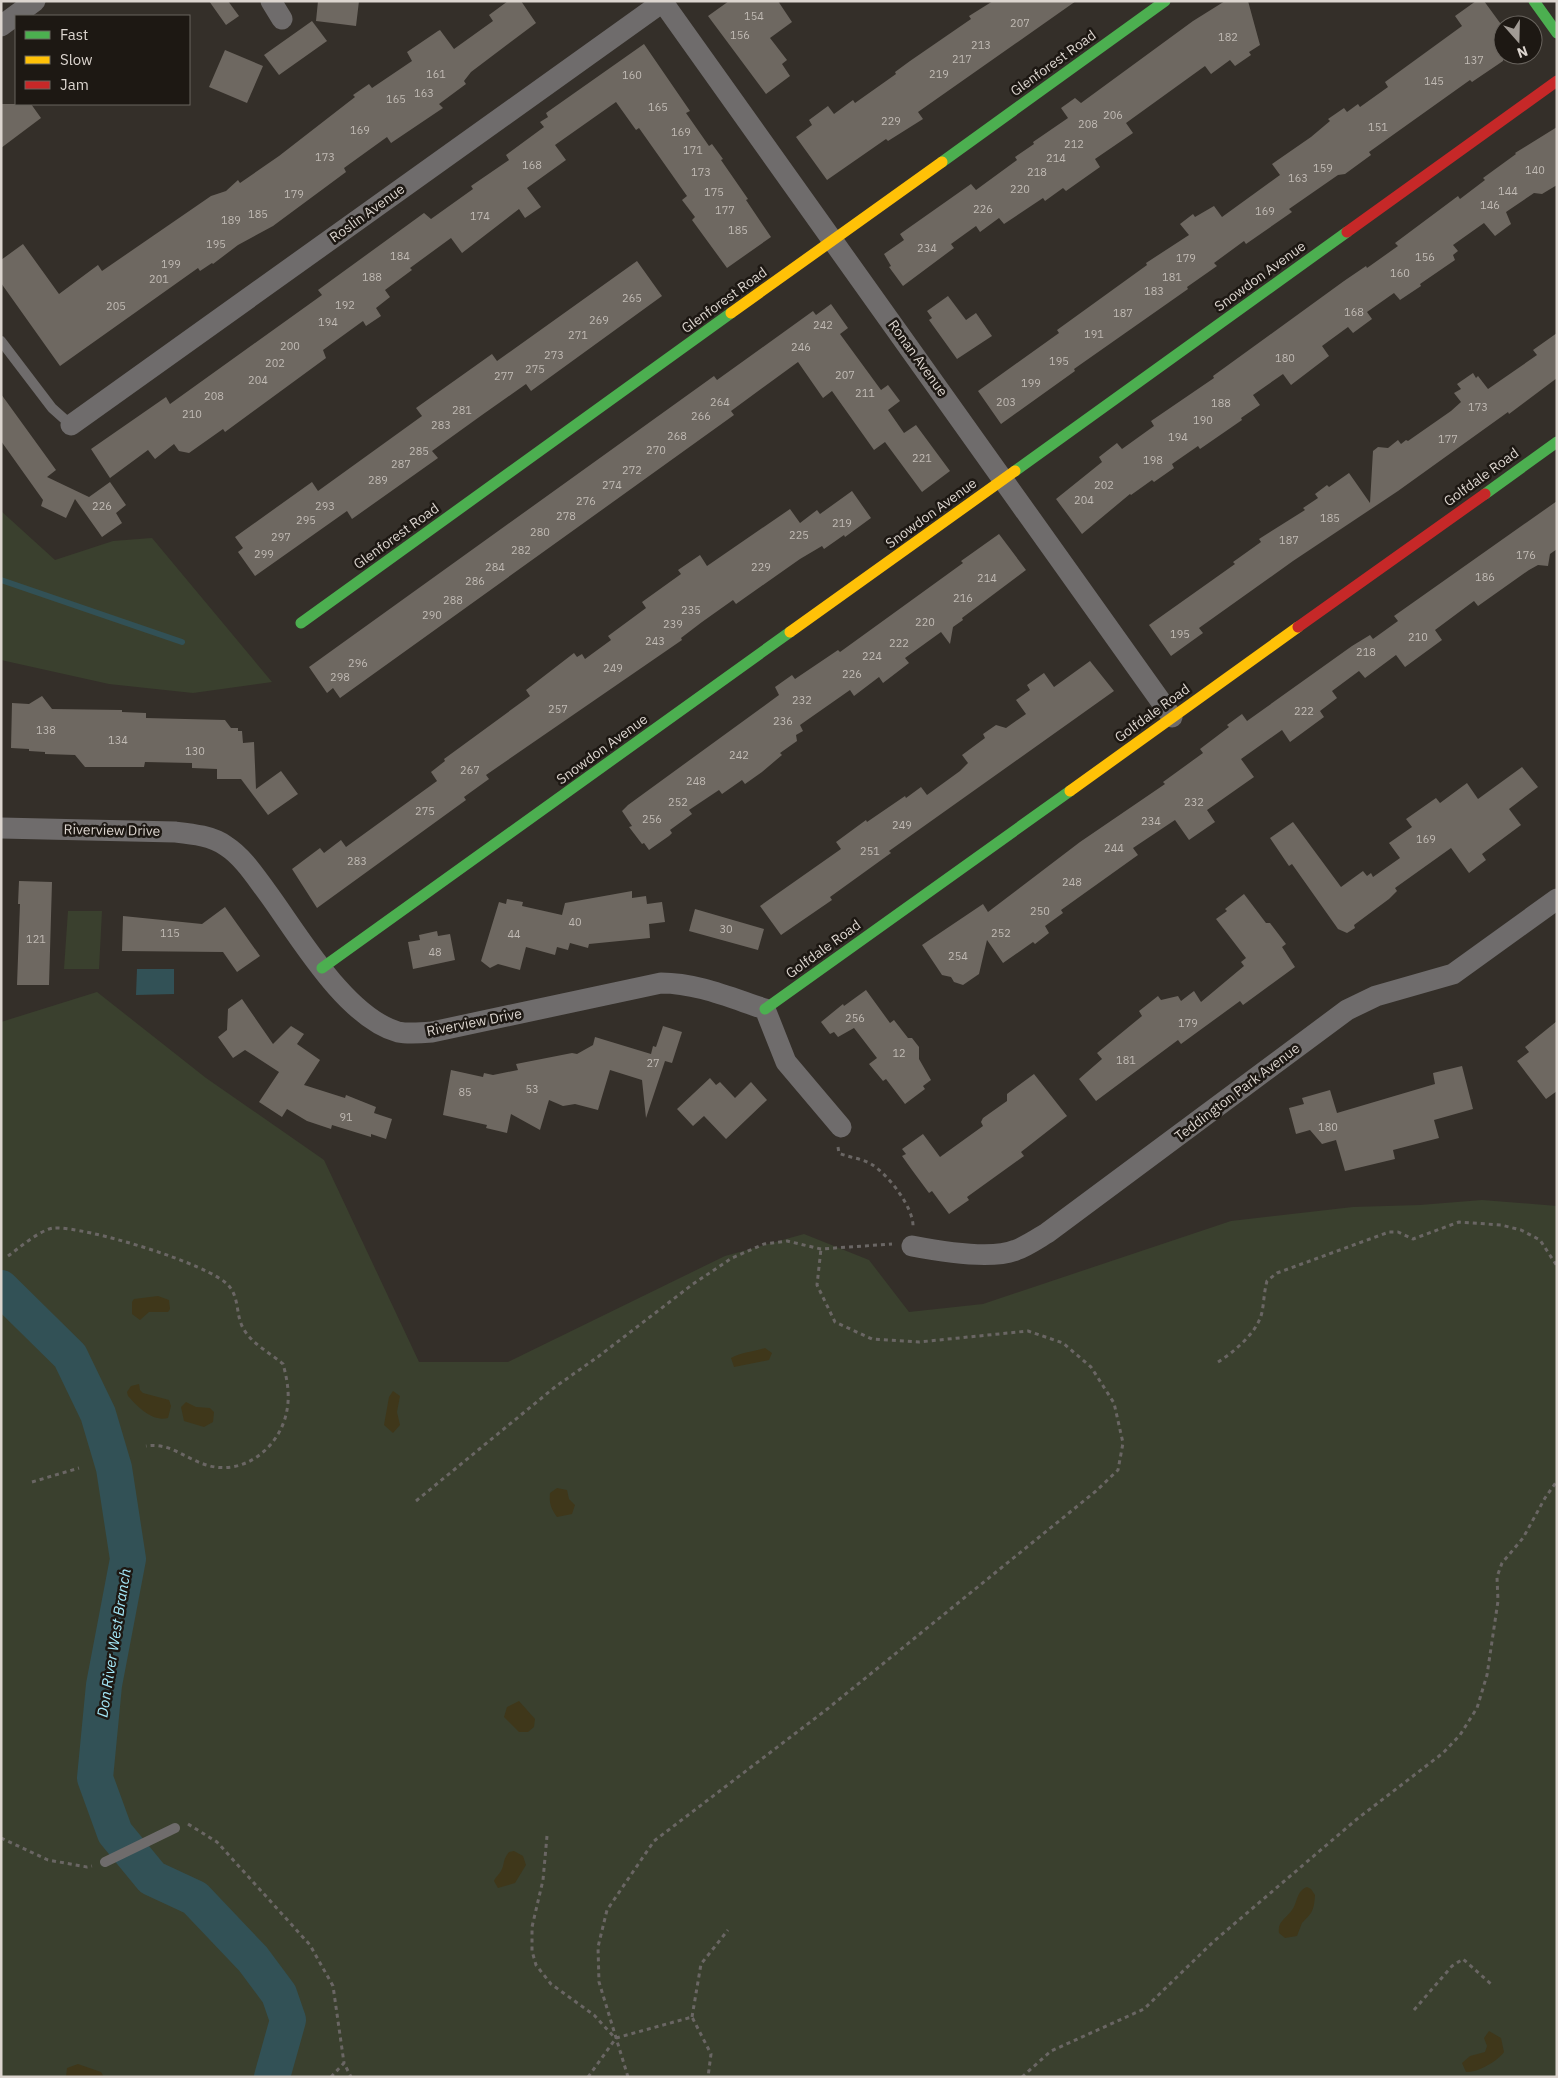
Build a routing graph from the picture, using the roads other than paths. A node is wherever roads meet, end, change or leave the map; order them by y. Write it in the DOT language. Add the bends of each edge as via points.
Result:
graph roads {
  1 [pos="35,1"];
  2 [pos="1165,1"];
  3 [pos="1534,1"];
  4 [pos="663,2"];
  5 [pos="16,15"];
  6 [pos="15,16"];
  7 [pos="1,26"];
  8 [pos="1557,33"];
  9 [pos="1557,81"];
  10 [pos="833,240"];
  11 [pos="1,341"];
  12 [pos="71,426"];
  13 [pos="1557,442"];
  14 [pos="1004,479"];
  15 [pos="301,623"];
  16 [pos="1172,716"];
  17 [pos="1,828"];
  18 [pos="1557,899"];
  19 [pos="322,968"];
  20 [pos="765,1009"];
  21 [pos="841,1127"];
  22 [pos="912,1246"];
  23 [pos="176,1828"];
  24 [pos="105,1862"];
  1 -- 5 [label="street"];
  2 -- 10 [label="street, Glenforest Road"];
  3 -- 8 [label="street"];
  4 -- 10 [label="street, Ronan Avenue"];
  4 -- 12 [label="street, Roslin Avenue"];
  6 -- 7 [label="street"];
  9 -- 14 [label="street, Snowdon Avenue"];
  10 -- 14 [label="street, Ronan Avenue"];
  10 -- 15 [label="street, Glenforest Road"];
  11 -- 12 [label="lane" via="52,408"];
  13 -- 16 [label="street, Golfdale Road"];
  14 -- 16 [label="street, Ronan Avenue"];
  14 -- 19 [label="street, Snowdon Avenue"];
  16 -- 20 [label="street, Golfdale Road"];
  17 -- 19 [label="street, Riverview Drive" via="176,832 198,834 219,842 236,854 258,879"];
  18 -- 22 [label="street, Teddington Park Avenue" via="1452,974 1376,996 1347,1010 1047,1233 1016,1251 978,1254"];
  19 -- 20 [label="street, Riverview Drive" via="357,1008 399,1032 432,1032 661,984 684,984"];
  20 -- 21 [label="street" via="786,1062"];
  23 -- 24 [label="lane"];
}
